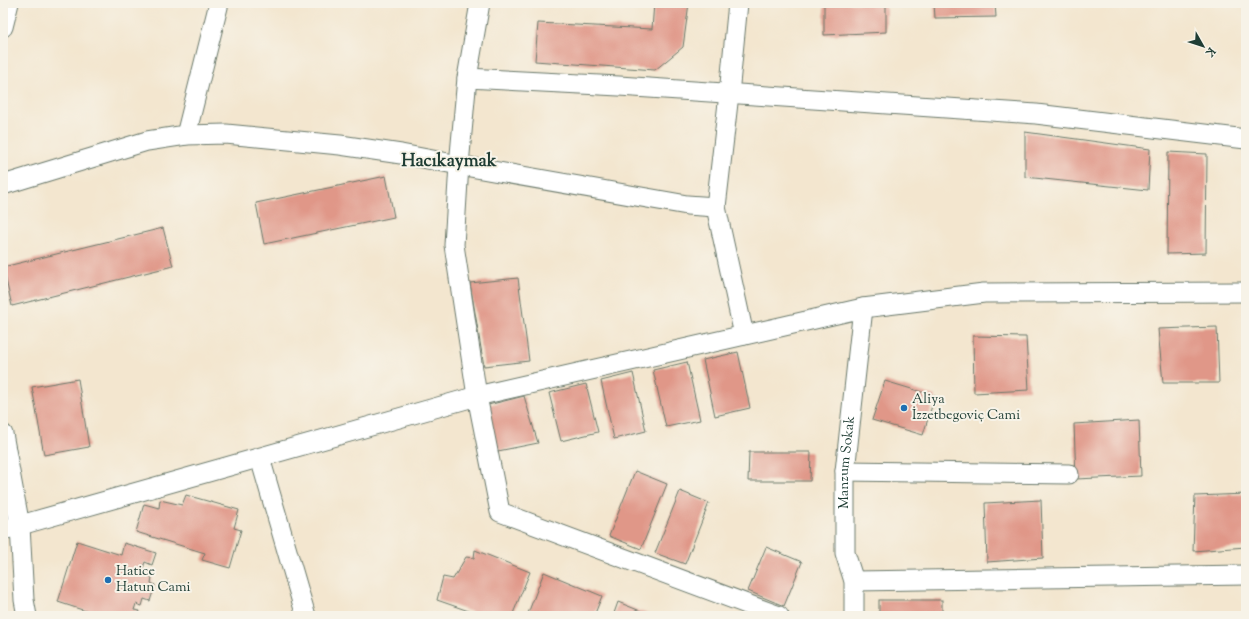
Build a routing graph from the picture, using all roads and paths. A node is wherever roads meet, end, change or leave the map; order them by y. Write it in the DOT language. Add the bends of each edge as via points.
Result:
graph roads {
  1 [pos="9,3"];
  2 [pos="219,3"];
  3 [pos="480,3"];
  4 [pos="738,3"];
  5 [pos="3,27"];
  6 [pos="467,78"];
  7 [pos="729,94"];
  8 [pos="186,135"];
  9 [pos="1246,139"];
  10 [pos="459,165"];
  11 [pos="3,184"];
  12 [pos="716,207"];
  13 [pos="1246,292"];
  14 [pos="863,308"];
  15 [pos="744,335"];
  16 [pos="477,396"];
  17 [pos="3,434"];
  18 [pos="260,458"];
  19 [pos="845,471"];
  20 [pos="1069,474"];
  21 [pos="11,528"];
  22 [pos="1246,575"];
  23 [pos="854,581"];
  24 [pos="27,616"];
  25 [pos="306,616"];
  26 [pos="779,616"];
  27 [pos="854,616"];
  1 -- 5 [label="street"];
  2 -- 8 [label="street"];
  3 -- 6 [label="street"];
  4 -- 7 [label="street"];
  6 -- 7 [label="street"];
  6 -- 10 [label="street"];
  7 -- 9 [label="street" via="1036,114"];
  7 -- 12 [label="street"];
  8 -- 10 [label="street" via="226,134 340,145"];
  8 -- 11 [label="street" via="147,141"];
  10 -- 12 [label="street" via="687,205"];
  10 -- 16 [label="street" via="454,245"];
  12 -- 15 [label="street"];
  13 -- 14 [label="street" via="984,293"];
  14 -- 15 [label="street"];
  14 -- 19 [label="street, Manzum Sokak"];
  15 -- 16 [label="street"];
  16 -- 18 [label="street"];
  16 -- 26 [label="street" via="500,512"];
  17 -- 21 [label="street"];
  18 -- 21 [label="street"];
  18 -- 25 [label="street"];
  19 -- 20 [label="street"];
  19 -- 23 [label="street, Manzum Sokak" via="845,553"];
  21 -- 24 [label="street"];
  22 -- 23 [label="street"];
  23 -- 27 [label="street, Manzum Sokak"];
}
